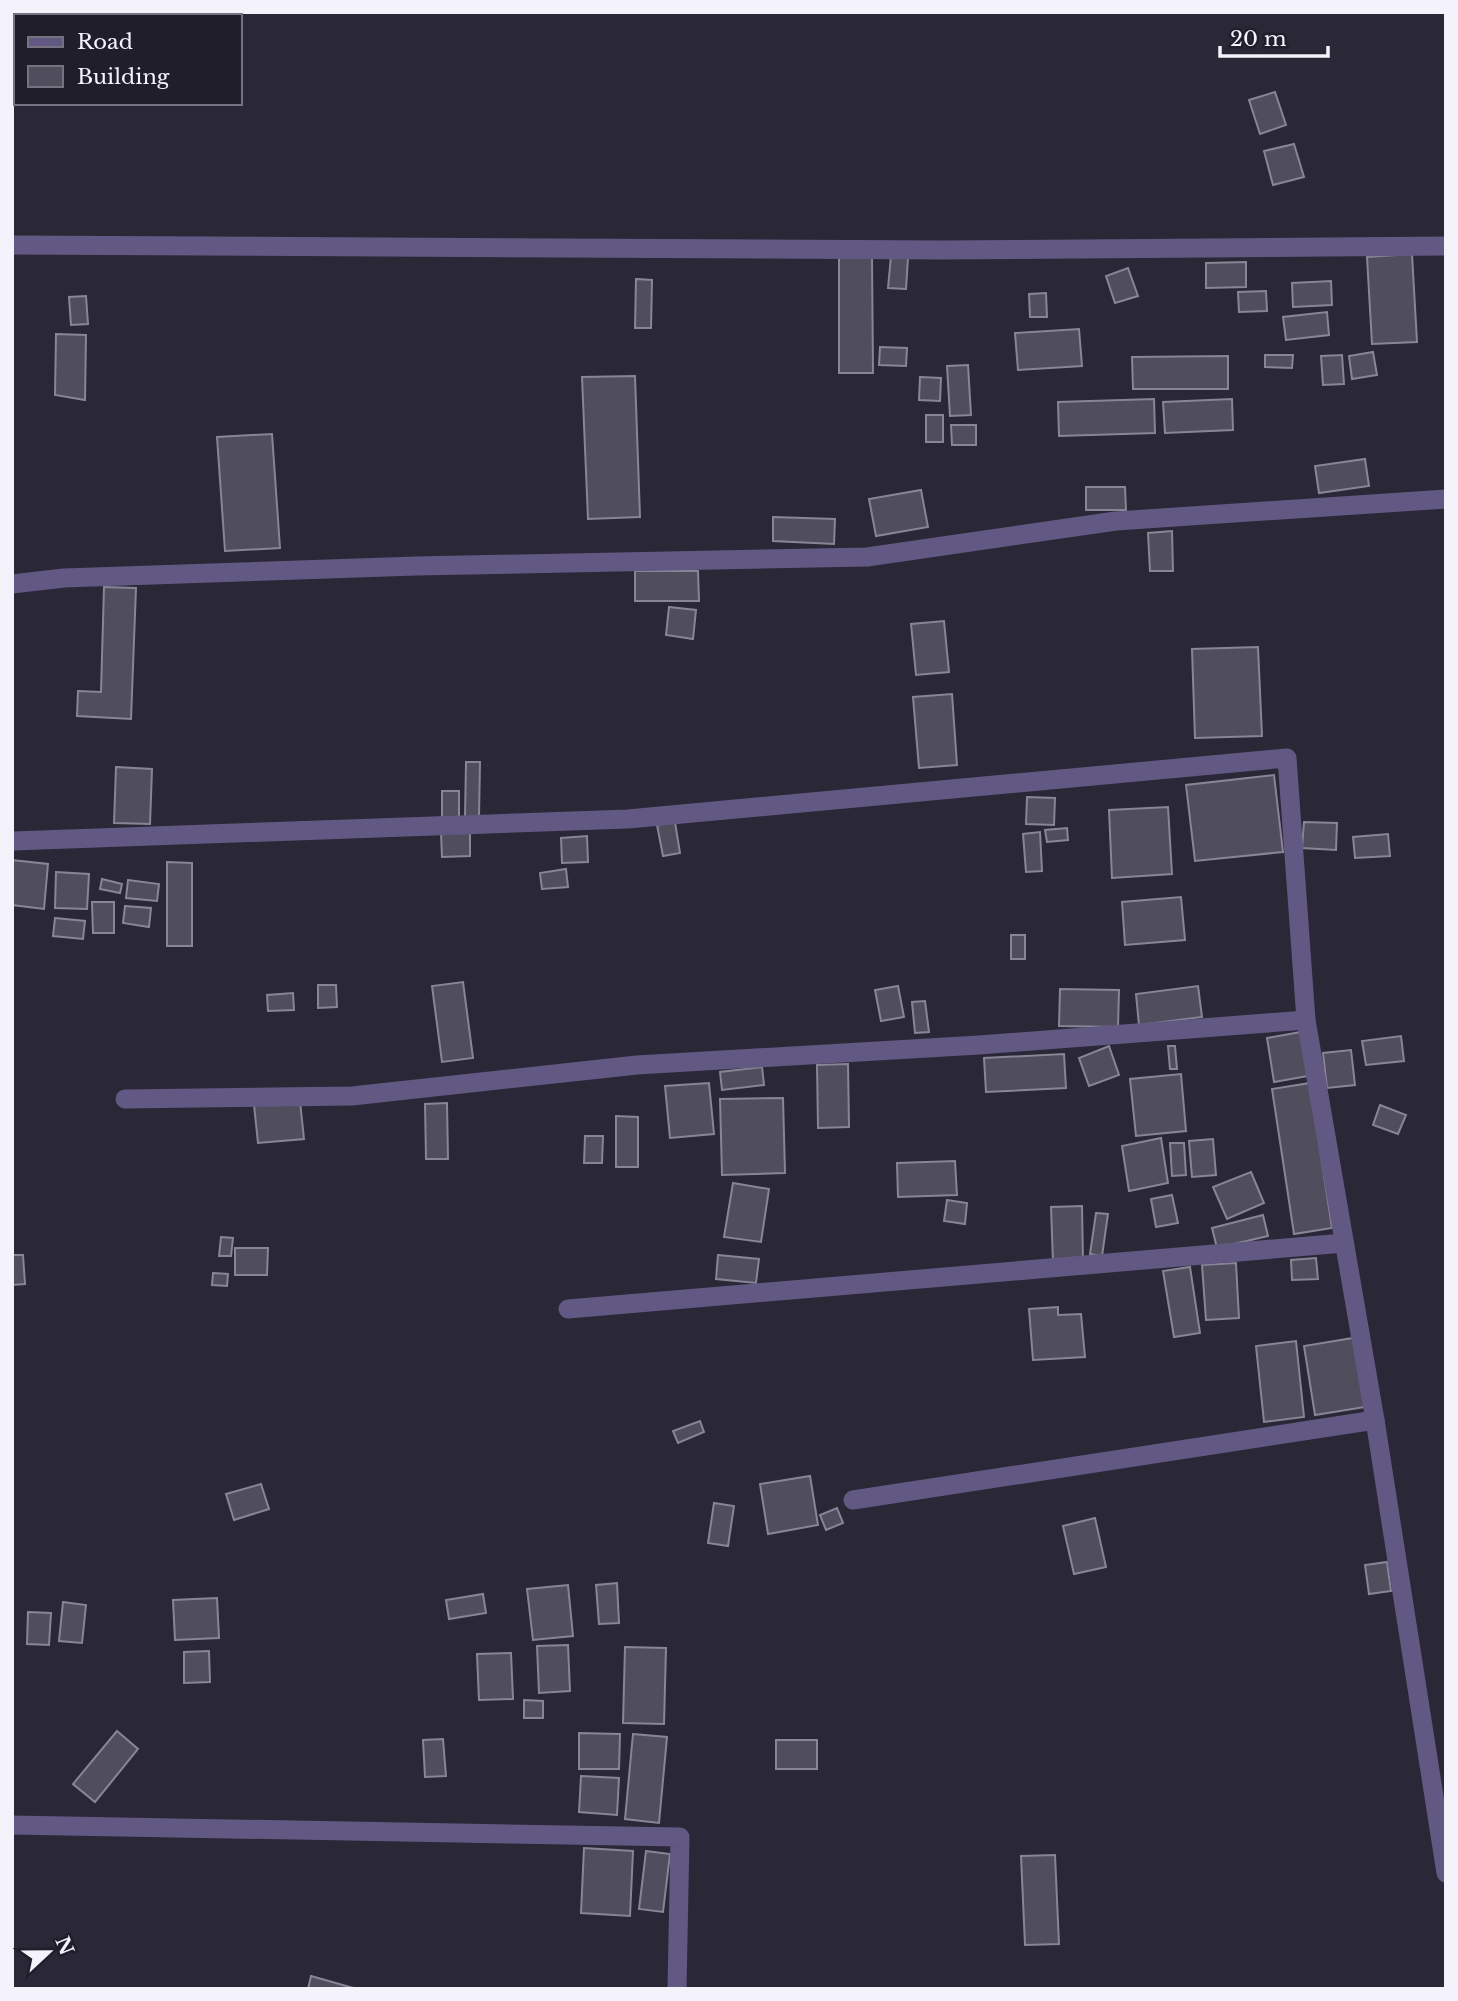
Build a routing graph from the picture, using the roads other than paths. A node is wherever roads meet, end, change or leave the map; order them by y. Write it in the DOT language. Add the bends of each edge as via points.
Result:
graph roads {
  1 [pos="12,245"];
  2 [pos="1446,246"];
  3 [pos="1446,499"];
  4 [pos="12,584"];
  5 [pos="13,841"];
  6 [pos="1306,1020"];
  7 [pos="125,1099"];
  8 [pos="1344,1243"];
  9 [pos="568,1309"];
  10 [pos="1375,1420"];
  11 [pos="853,1500"];
  12 [pos="12,1825"];
  13 [pos="1446,1873"];
  14 [pos="677,1989"];
  1 -- 2 [label="street" via="942,250"];
  3 -- 4 [label="street" via="1116,521 867,557 403,566 64,578"];
  5 -- 6 [label="street" via="628,819 1287,758"];
  6 -- 7 [label="street" via="638,1065 352,1096"];
  6 -- 8 [label="street"];
  8 -- 9 [label="street"];
  8 -- 10 [label="street"];
  10 -- 11 [label="street"];
  10 -- 13 [label="street"];
  12 -- 14 [label="street" via="680,1837"];
}
